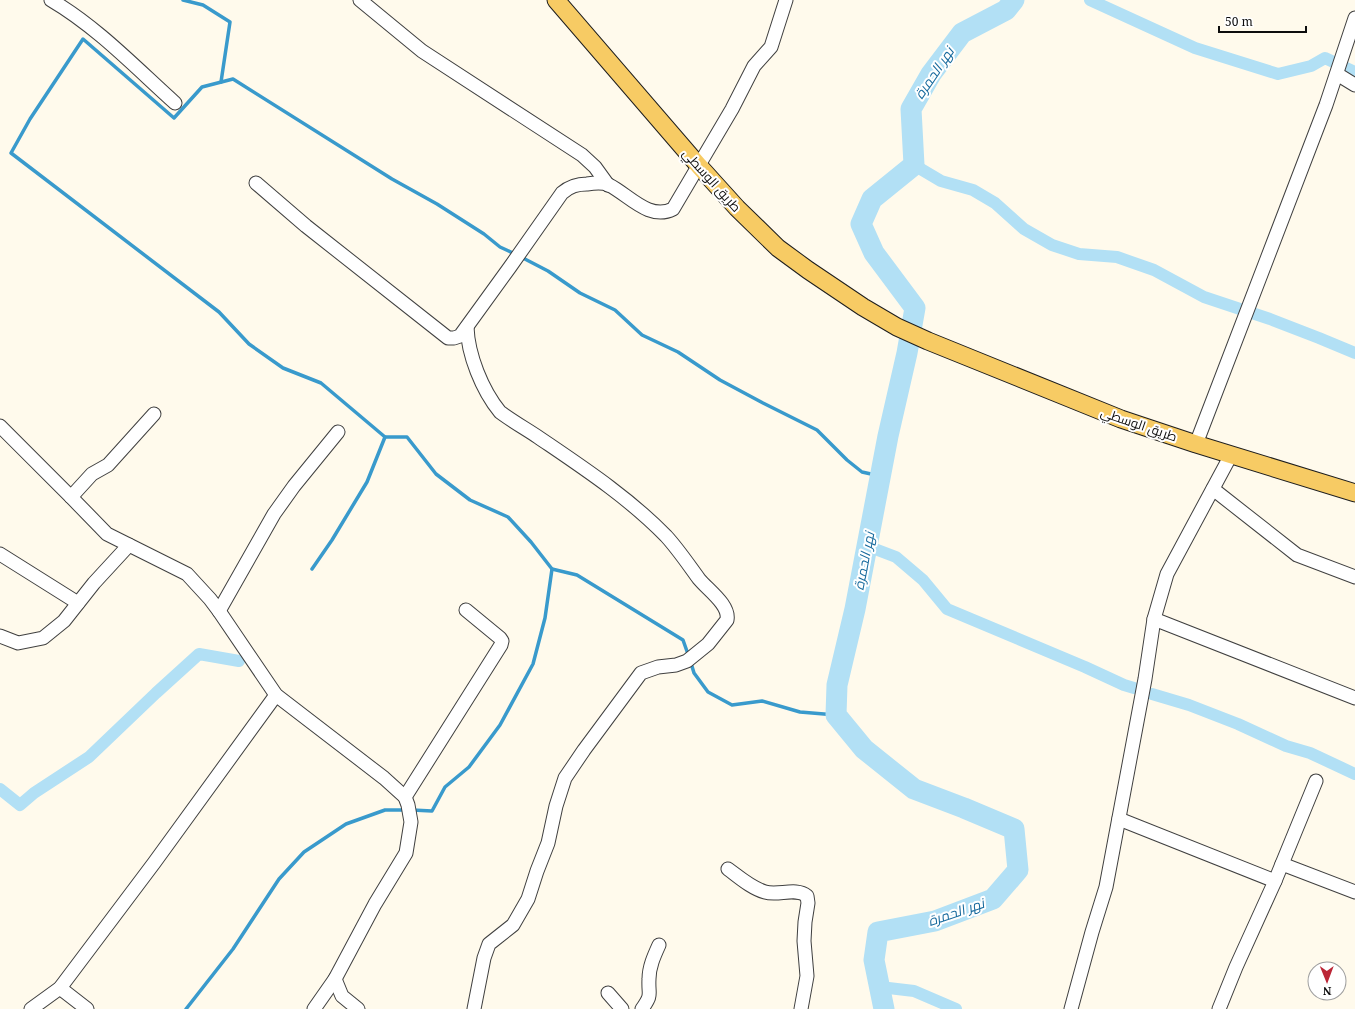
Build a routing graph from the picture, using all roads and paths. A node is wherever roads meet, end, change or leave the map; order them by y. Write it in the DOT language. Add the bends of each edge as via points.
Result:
graph roads {
  1 [pos="51,0"];
  2 [pos="360,0"];
  3 [pos="556,0"];
  4 [pos="786,0"];
  5 [pos="1355,18"];
  6 [pos="1337,74"];
  7 [pos="1355,84"];
  8 [pos="175,103"];
  9 [pos="699,166"];
  10 [pos="256,183"];
  11 [pos="608,185"];
  12 [pos="467,327"];
  13 [pos="154,414"];
  14 [pos="0,426"];
  15 [pos="338,432"];
  16 [pos="1196,444"];
  17 [pos="1231,455"];
  18 [pos="1213,489"];
  19 [pos="1355,493"];
  20 [pos="72,497"];
  21 [pos="130,545"];
  22 [pos="0,554"];
  23 [pos="1355,577"];
  24 [pos="78,603"];
  25 [pos="466,610"];
  26 [pos="219,611"];
  27 [pos="1154,619"];
  28 [pos="0,636"];
  29 [pos="276,695"];
  30 [pos="1355,698"];
  31 [pos="1316,781"];
  32 [pos="406,801"];
  33 [pos="1119,819"];
  34 [pos="1282,864"];
  35 [pos="728,869"];
  36 [pos="1275,881"];
  37 [pos="1355,892"];
  38 [pos="659,945"];
  39 [pos="335,979"];
  40 [pos="60,988"];
  41 [pos="608,993"];
  42 [pos="31,1009"];
  43 [pos="87,1009"];
  44 [pos="314,1009"];
  45 [pos="358,1009"];
  46 [pos="474,1009"];
  47 [pos="622,1009"];
  48 [pos="642,1009"];
  49 [pos="801,1009"];
  50 [pos="1071,1009"];
  51 [pos="1219,1009"];
  1 -- 8 [label="street" via="109,43"];
  2 -- 11 [label="street" via="422,51 582,154"];
  3 -- 9 [label="main road, طريق الوسطي"];
  4 -- 9 [label="street" via="771,47 754,66"];
  5 -- 6 [label="street"];
  6 -- 7 [label="street"];
  6 -- 16 [label="street"];
  9 -- 11 [label="street" via="673,209 666,213 650,211"];
  9 -- 16 [label="main road, طريق الوسطي" via="778,248 833,288 897,327 1121,419"];
  10 -- 12 [label="street" via="306,226 448,338 460,336"];
  11 -- 12 [label="street" via="575,185 562,193"];
  12 -- 46 [label="street" via="468,343 476,369 500,412 588,471 631,504 666,536 699,579 725,607 727,613 727,620 708,644 687,661 658,667 641,674 565,778 548,843 528,899 513,925 489,944"];
  13 -- 20 [label="street" via="108,465 92,474"];
  14 -- 20 [label="street"];
  15 -- 26 [label="street" via="274,514"];
  16 -- 17 [label="main road, طريق الوسطي"];
  17 -- 18 [label="street"];
  17 -- 19 [label="main road, طريق الوسطي"];
  18 -- 23 [label="street" via="1297,555"];
  18 -- 27 [label="street" via="1167,574"];
  20 -- 21 [label="street" via="107,534"];
  21 -- 24 [label="street"];
  21 -- 26 [label="street" via="187,574"];
  22 -- 24 [label="street"];
  24 -- 28 [label="street" via="64,621 43,638 18,643"];
  25 -- 32 [label="street" via="500,638 501,645"];
  26 -- 29 [label="street"];
  27 -- 30 [label="street"];
  27 -- 33 [label="street"];
  29 -- 32 [label="street" via="384,778"];
  29 -- 40 [label="street"];
  31 -- 34 [label="street"];
  32 -- 39 [label="street" via="411,822 406,853"];
  33 -- 36 [label="street"];
  33 -- 50 [label="street" via="1106,887"];
  34 -- 36 [label="street"];
  34 -- 37 [label="street"];
  35 -- 49 [label="street" via="762,891 778,894 794,892 807,896 804,941 807,976"];
  36 -- 51 [label="street"];
  38 -- 48 [label="street" via="651,968 649,999"];
  39 -- 44 [label="street"];
  39 -- 45 [label="street" via="342,996"];
  40 -- 42 [label="street"];
  40 -- 43 [label="street"];
  41 -- 47 [label="street"];
}
